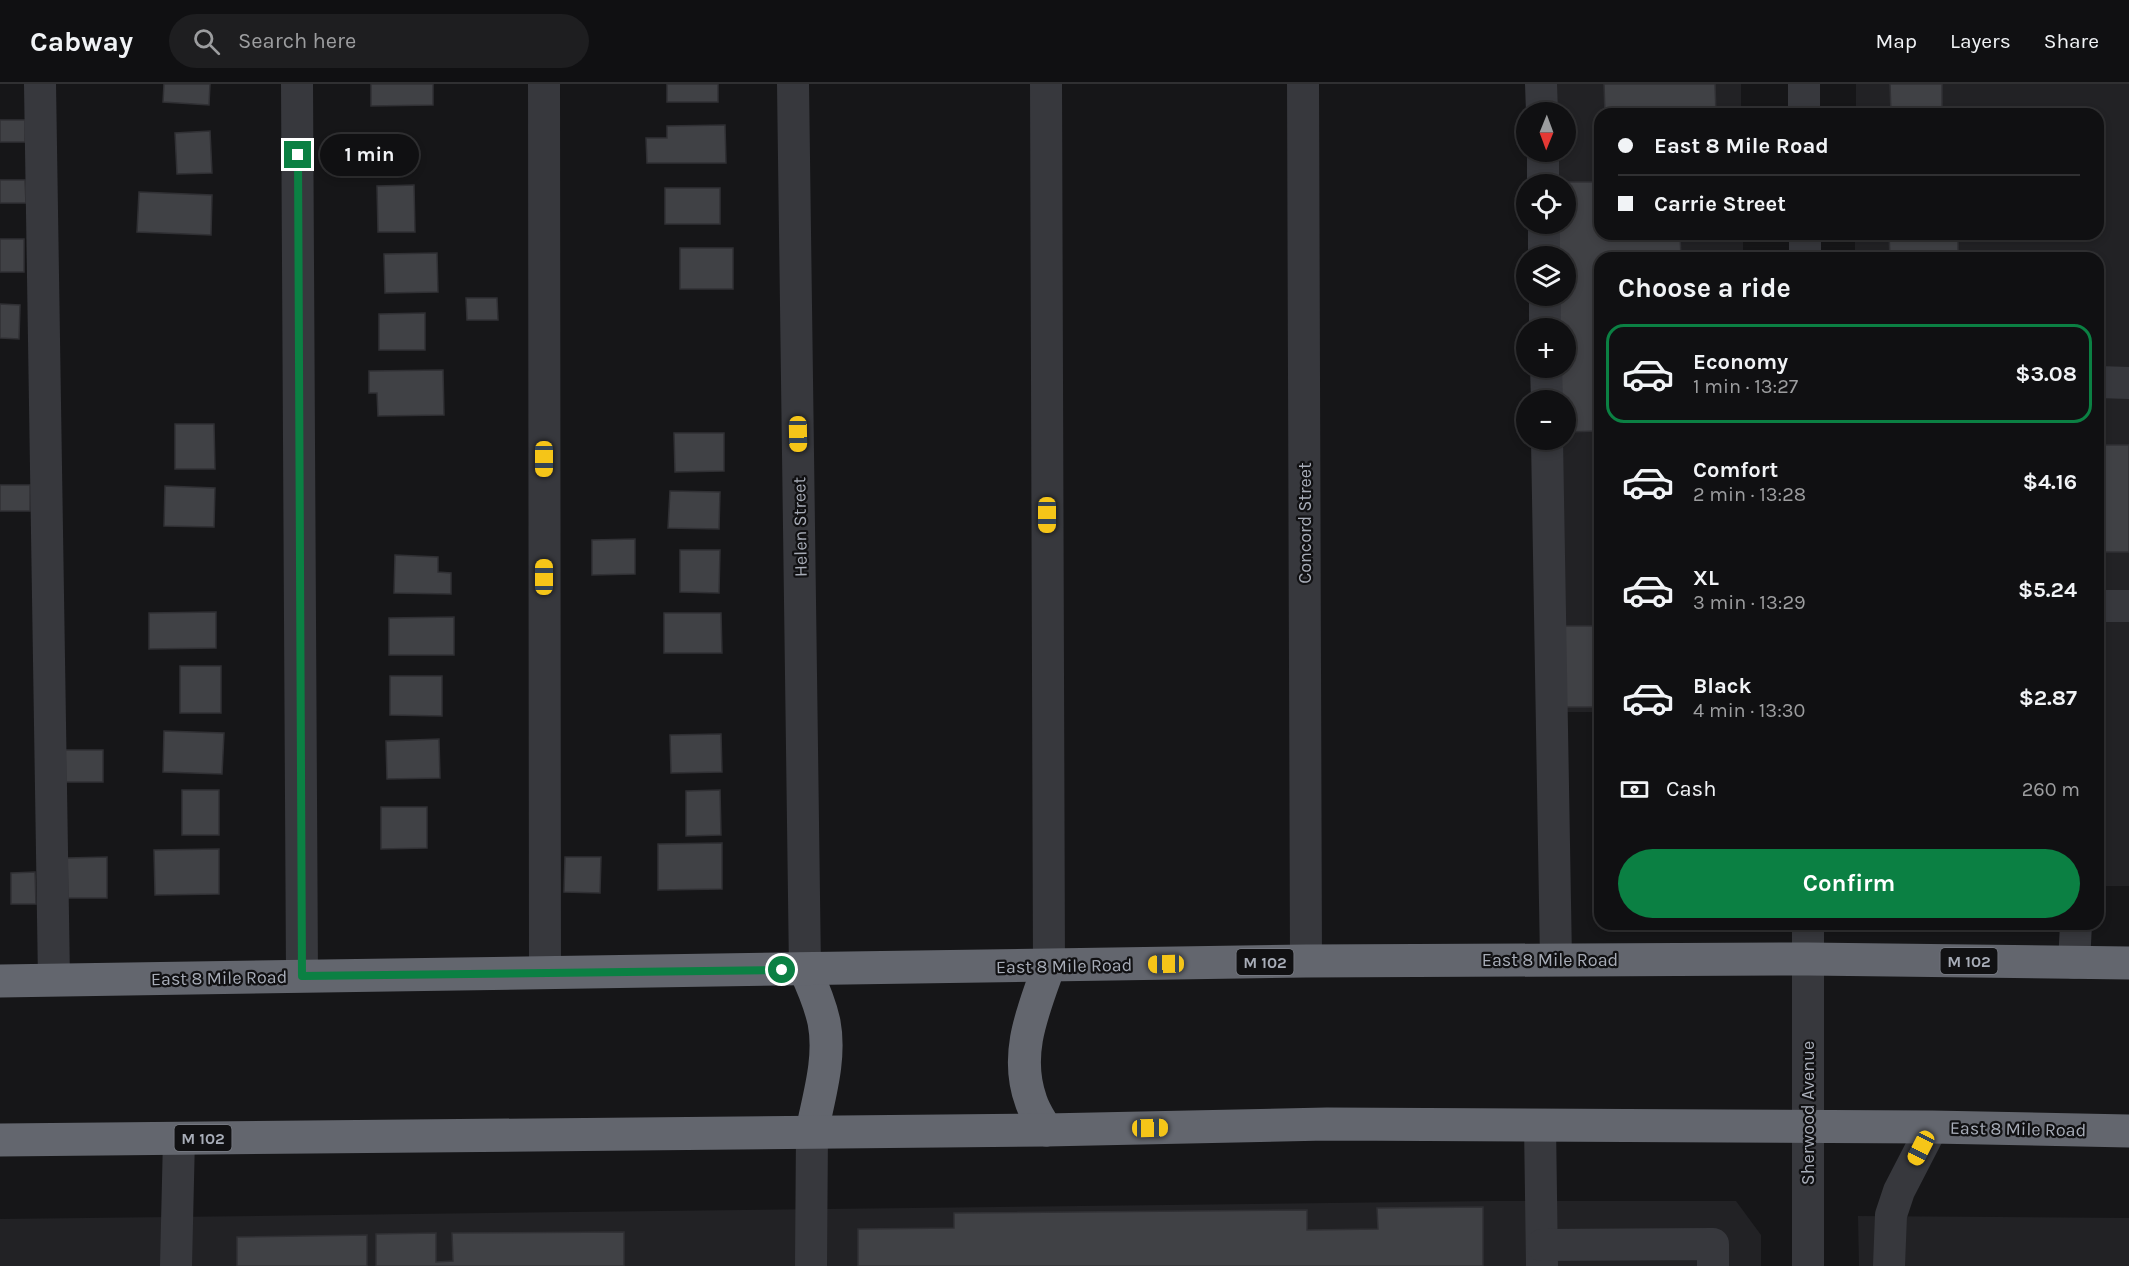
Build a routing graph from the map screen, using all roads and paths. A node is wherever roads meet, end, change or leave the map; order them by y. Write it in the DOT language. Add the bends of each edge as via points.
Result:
graph roads {
  1 [pos="40,84"];
  2 [pos="297,84"];
  3 [pos="544,84"];
  4 [pos="793,84"];
  5 [pos="1046,84"];
  6 [pos="1303,84"];
  7 [pos="1541,84"];
  8 [pos="1804,84"];
  9 [pos="1542,102"];
  10 [pos="1804,108"];
  11 [pos="2104,382"];
  12 [pos="2129,383"];
  13 [pos="1547,450"];
  14 [pos="2104,606"];
  15 [pos="2129,606"];
  16 [pos="1808,930"];
  17 [pos="2076,930"];
  18 [pos="1808,959"];
  19 [pos="1556,960"];
  20 [pos="1306,961"];
  21 [pos="2074,963"];
  22 [pos="2129,963"];
  23 [pos="1049,966"];
  24 [pos="806,969"];
  25 [pos="545,973"];
  26 [pos="302,976"];
  27 [pos="54,980"];
  28 [pos="0,981"];
  29 [pos="1540,1125"];
  30 [pos="1809,1127"];
  31 [pos="1932,1127"];
  32 [pos="1046,1130"];
  33 [pos="812,1131"];
  34 [pos="2129,1131"];
  35 [pos="178,1138"];
  36 [pos="0,1140"];
  37 [pos="1542,1255"];
  38 [pos="176,1266"];
  39 [pos="811,1266"];
  40 [pos="1713,1266"];
  41 [pos="1808,1266"];
  42 [pos="1889,1266"];
  1 -- 27 [label="street"];
  2 -- 26 [label="street"];
  3 -- 25 [label="street"];
  4 -- 24 [label="street, Helen Street"];
  5 -- 23 [label="street"];
  6 -- 20 [label="street, Concord Street"];
  7 -- 9 [label="street"];
  8 -- 10 [label="street"];
  11 -- 12 [label="street"];
  13 -- 19 [label="street"];
  14 -- 15 [label="street"];
  16 -- 18 [label="street, Sherwood Avenue"];
  17 -- 21 [label="street"];
  18 -- 19 [label="highway, East 8 Mile Road / M 102"];
  18 -- 21 [label="highway, East 8 Mile Road / M 102"];
  18 -- 30 [label="street, Sherwood Avenue"];
  19 -- 20 [label="highway, East 8 Mile Road / M 102"];
  20 -- 23 [label="highway, East 8 Mile Road / M 102"];
  21 -- 22 [label="highway, East 8 Mile Road / M 102"];
  23 -- 24 [label="highway, East 8 Mile Road / M 102"];
  23 -- 32 [label="highway" via="1027,1030 1023,1057 1031,1103"];
  24 -- 25 [label="highway, East 8 Mile Road / M 102"];
  24 -- 33 [label="highway" via="824,1024 826,1052"];
  25 -- 26 [label="highway, East 8 Mile Road / M 102"];
  26 -- 27 [label="highway, East 8 Mile Road / M 102"];
  27 -- 28 [label="highway, East 8 Mile Road / M 102"];
  29 -- 30 [label="highway, East 8 Mile Road / M 102"];
  29 -- 32 [label="highway, East 8 Mile Road / M 102" via="1328,1124"];
  29 -- 37 [label="street"];
  30 -- 31 [label="highway, East 8 Mile Road / M 102"];
  30 -- 41 [label="street, Sherwood Avenue"];
  31 -- 34 [label="highway, East 8 Mile Road / M 102"];
  31 -- 42 [label="street" via="1891,1215"];
  32 -- 33 [label="highway, East 8 Mile Road / M 102"];
  33 -- 35 [label="highway, East 8 Mile Road / M 102"];
  33 -- 39 [label="street"];
  35 -- 36 [label="highway, East 8 Mile Road / M 102"];
  35 -- 38 [label="street"];
  37 -- 40 [label="street" via="1713,1245"];
}
